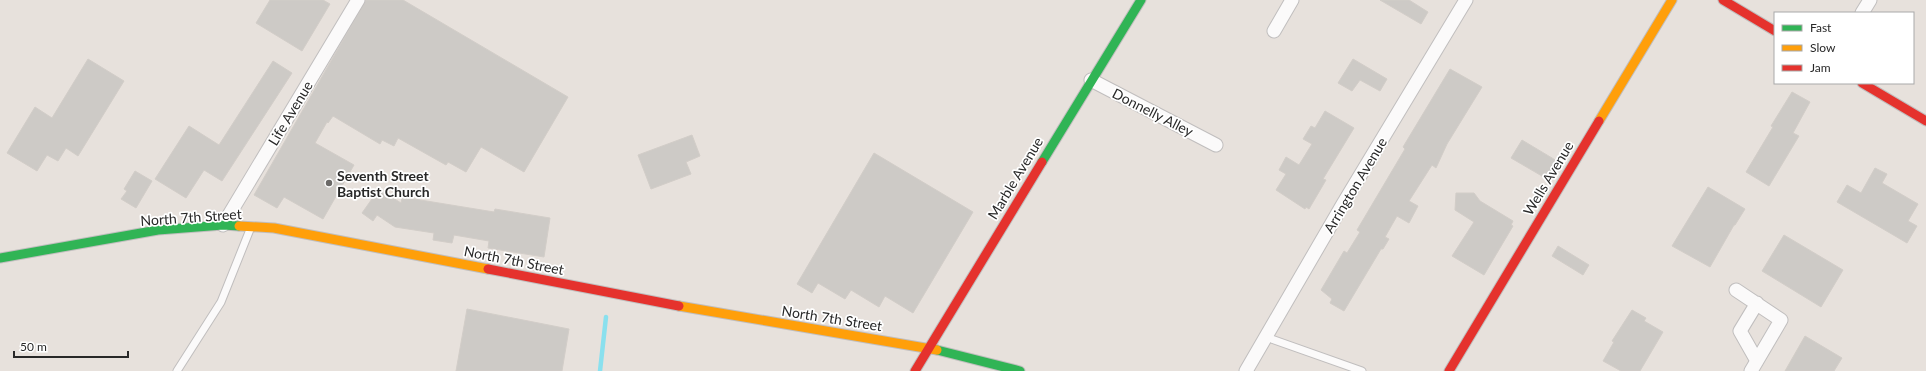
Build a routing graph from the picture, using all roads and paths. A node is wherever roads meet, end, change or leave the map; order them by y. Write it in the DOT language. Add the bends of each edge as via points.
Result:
graph roads {
  1 [pos="358,0"];
  2 [pos="1141,0"];
  3 [pos="1292,0"];
  4 [pos="1466,0"];
  5 [pos="1672,0"];
  6 [pos="1723,0"];
  7 [pos="1870,0"];
  8 [pos="1863,12"];
  9 [pos="1274,30"];
  10 [pos="1774,30"];
  11 [pos="1091,80"];
  12 [pos="1864,84"];
  13 [pos="1926,121"];
  14 [pos="1216,145"];
  15 [pos="223,225"];
  16 [pos="251,227"];
  17 [pos="0,258"];
  18 [pos="1736,290"];
  19 [pos="1757,303"];
  20 [pos="1266,337"];
  21 [pos="928,348"];
  22 [pos="1754,366"];
  23 [pos="177,371"];
  24 [pos="916,371"];
  25 [pos="1020,371"];
  26 [pos="1246,371"];
  27 [pos="1362,371"];
  28 [pos="1449,371"];
  1 -- 15 [label="street, Life Avenue"];
  2 -- 11 [label="street, Marble Avenue"];
  3 -- 9 [label="street"];
  4 -- 20 [label="street, Arrington Avenue"];
  5 -- 28 [label="street, Wells Avenue"];
  6 -- 10 [label="street"];
  7 -- 8 [label="street"];
  11 -- 14 [label="street, Donnelly Alley"];
  11 -- 21 [label="street, Marble Avenue"];
  12 -- 13 [label="street"];
  15 -- 16 [label="street, North 7th Street"];
  15 -- 17 [label="street, North 7th Street" via="158,230"];
  16 -- 21 [label="street, North 7th Street" via="274,228 749,318"];
  16 -- 23 [label="lane" via="221,302"];
  18 -- 19 [label="street"];
  19 -- 22 [label="street" via="1740,331"];
  19 -- 22 [label="street" via="1781,320"];
  20 -- 26 [label="street, Arrington Avenue"];
  20 -- 27 [label="lane"];
  21 -- 24 [label="street, Marble Avenue"];
  21 -- 25 [label="street, North 7th Street"];
}
